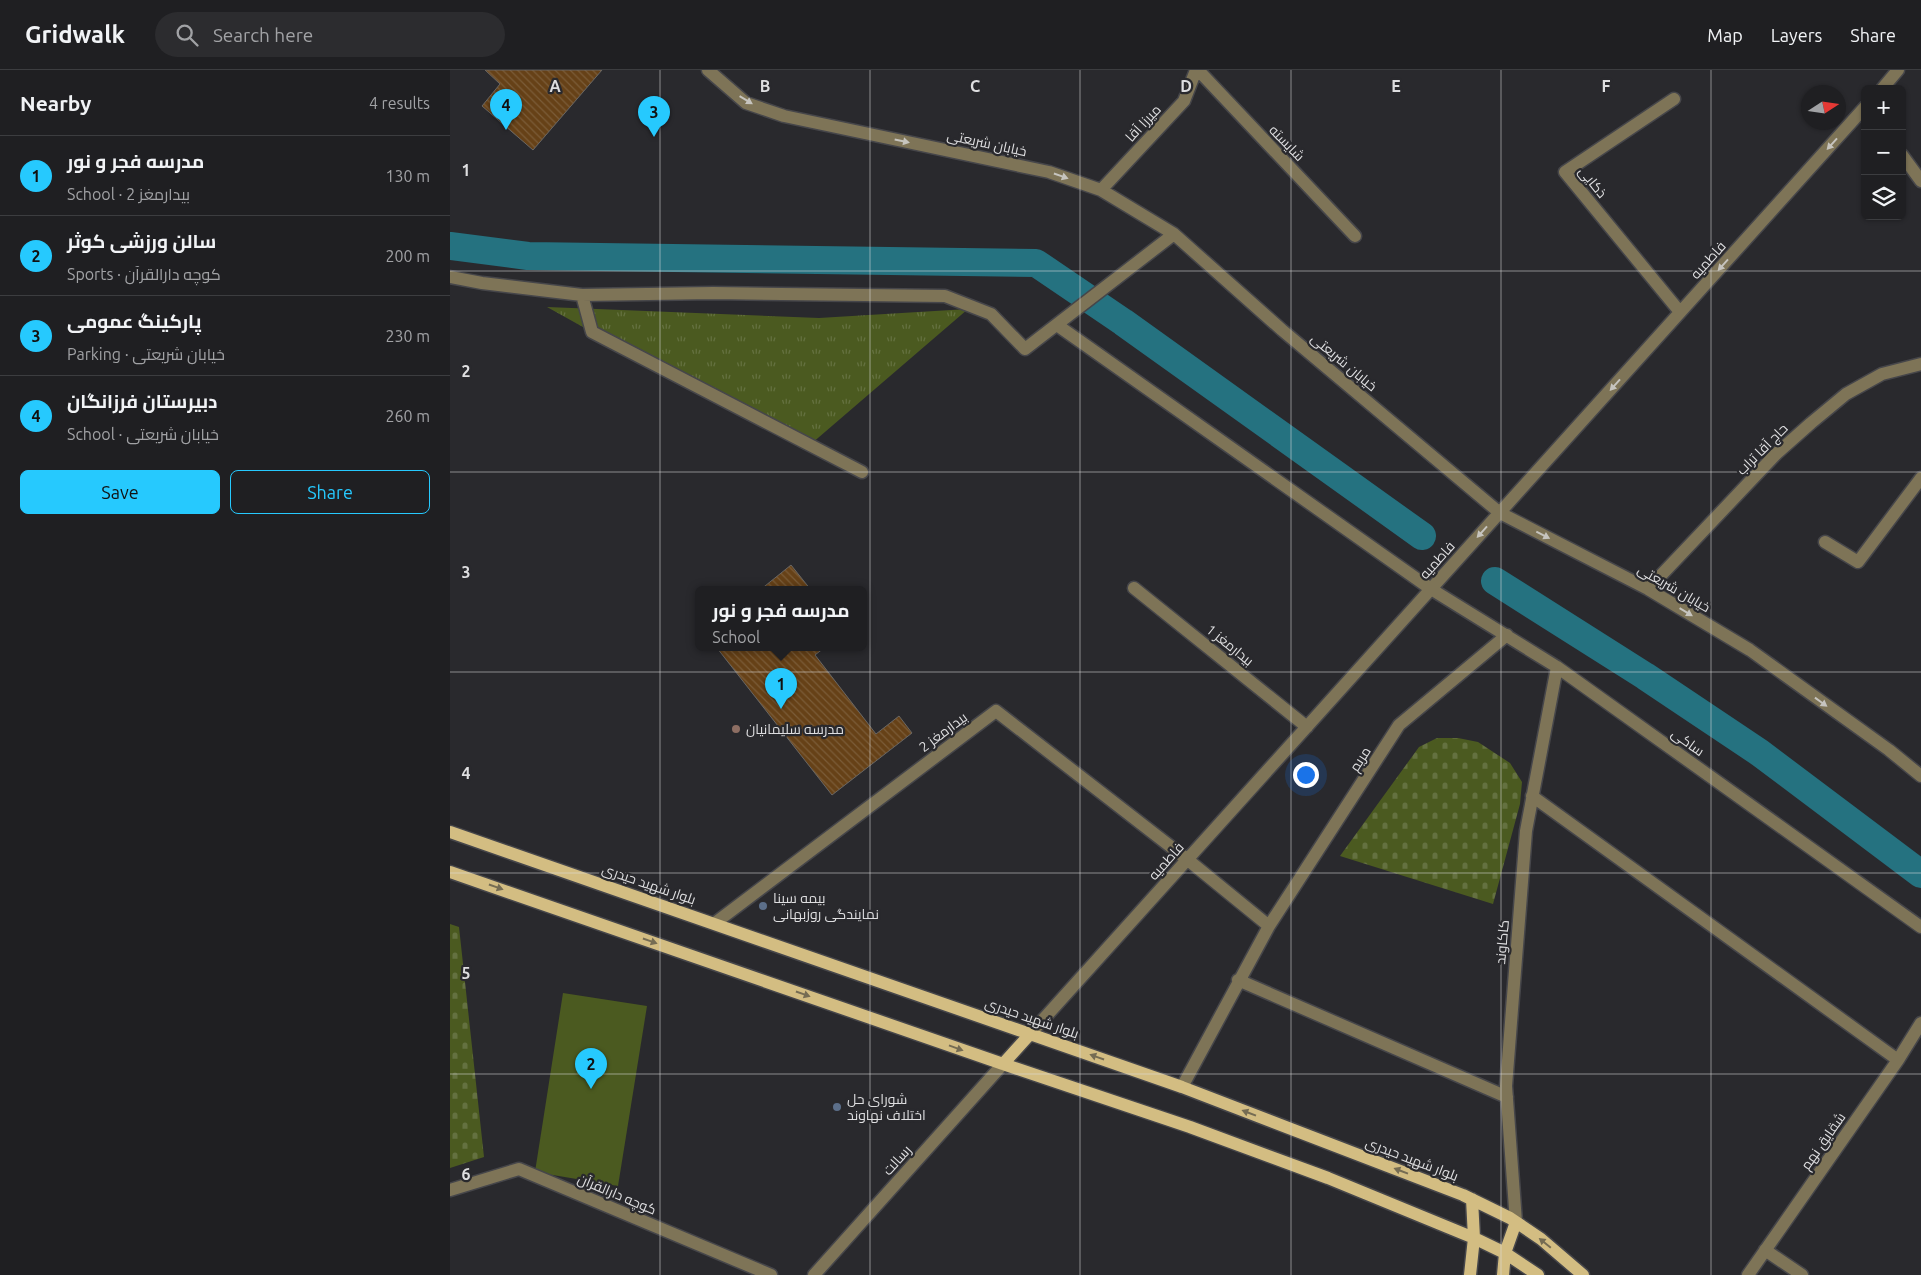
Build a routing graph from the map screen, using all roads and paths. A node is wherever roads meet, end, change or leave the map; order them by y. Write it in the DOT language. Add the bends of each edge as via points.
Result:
graph roads {
  1 [pos="708,70"];
  2 [pos="1197,70"];
  3 [pos="1898,70"];
  4 [pos="1885,85"];
  5 [pos="1674,99"];
  6 [pos="1861,112"];
  7 [pos="1906,160"];
  8 [pos="1921,181"];
  9 [pos="1101,190"];
  10 [pos="1174,234"];
  11 [pos="1355,236"];
  12 [pos="450,276"];
  13 [pos="582,296"];
  14 [pos="1680,312"];
  15 [pos="1056,325"];
  16 [pos="1921,364"];
  17 [pos="862,472"];
  18 [pos="1921,478"];
  19 [pos="1500,513"];
  20 [pos="1825,542"];
  21 [pos="1134,588"];
  22 [pos="1431,589"];
  23 [pos="1648,589"];
  24 [pos="1507,635"];
  25 [pos="1557,667"];
  26 [pos="1307,727"];
  27 [pos="1921,776"];
  28 [pos="1532,796"];
  29 [pos="450,832"];
  30 [pos="1188,860"];
  31 [pos="450,872"];
  32 [pos="715,923"];
  33 [pos="1270,926"];
  34 [pos="1921,928"];
  35 [pos="1238,980"];
  36 [pos="1921,1023"];
  37 [pos="1031,1033"];
  38 [pos="1898,1060"];
  39 [pos="1003,1064"];
  40 [pos="1182,1086"];
  41 [pos="1506,1097"];
  42 [pos="450,1190"];
  43 [pos="1472,1199"];
  44 [pos="1516,1222"];
  45 [pos="1474,1238"];
  46 [pos="1765,1250"];
  47 [pos="1505,1253"];
  48 [pos="771,1275"];
  49 [pos="814,1275"];
  50 [pos="1470,1275"];
  51 [pos="1503,1275"];
  52 [pos="1538,1275"];
  53 [pos="1582,1275"];
  54 [pos="1748,1275"];
  55 [pos="1802,1275"];
  1 -- 9 [label="street, خیابان شریعتی, one-way" via="746,103 784,116 1049,172"];
  2 -- 9 [label="street, میرزا آقا" via="1184,101"];
  2 -- 11 [label="street, شایسته"];
  3 -- 4 [label="street"];
  5 -- 14 [label="street, ذکایی" via="1566,172"];
  6 -- 14 [label="street, فاطمیه, one-way"];
  7 -- 8 [label="street"];
  9 -- 10 [label="street, خیابان شریعتی"];
  10 -- 15 [label="street"];
  10 -- 19 [label="street, خیابان شریعتی" via="1282,330"];
  12 -- 13 [label="street"];
  13 -- 15 [label="street" via="713,293 945,296 991,314 1025,349"];
  13 -- 17 [label="street" via="592,332"];
  14 -- 19 [label="street, فاطمیه, one-way"];
  15 -- 22 [label="street, ساکی"];
  16 -- 23 [label="street, حاج آقا تراب" via="1882,374 1846,394 1811,422 1776,454"];
  18 -- 20 [label="street" via="1858,562"];
  19 -- 22 [label="street, فاطمیه, one-way"];
  19 -- 23 [label="street, خیابان شریعتی, one-way"];
  21 -- 26 [label="street, بیدارمغز 1"];
  22 -- 24 [label="street, ساکی"];
  22 -- 26 [label="street, فاطمیه"];
  23 -- 27 [label="street, خیابان شریعتی, one-way" via="1750,650 1890,750"];
  24 -- 25 [label="street, ساکی"];
  24 -- 33 [label="street, مریم" via="1399,725"];
  25 -- 28 [label="street, کاکاوند"];
  25 -- 34 [label="street, ساکی"];
  26 -- 30 [label="street, فاطمیه"];
  28 -- 38 [label="street"];
  28 -- 41 [label="street, کاکاوند" via="1526,831"];
  29 -- 32 [label="main road, بلوار شهید حیدری"];
  30 -- 32 [label="street, بیدارمغز 2" via="996,712"];
  30 -- 33 [label="street"];
  30 -- 37 [label="street, فاطمیه"];
  31 -- 39 [label="main road, one-way"];
  32 -- 37 [label="main road, بلوار شهید حیدری"];
  33 -- 35 [label="street, مریم"];
  35 -- 40 [label="street, مریم"];
  35 -- 41 [label="street"];
  36 -- 38 [label="street, شقایق نهم"];
  37 -- 39 [label="main road"];
  40 -- 37 [label="main road, بلوار شهید حیدری, one-way"];
  38 -- 46 [label="street, شقایق نهم"];
  39 -- 45 [label="main road" via="1328,1178"];
  39 -- 49 [label="street, رسالت"];
  43 -- 40 [label="main road, بلوار شهید حیدری, one-way"];
  41 -- 44 [label="street, کاکاوند"];
  42 -- 48 [label="street, کوچه دارالقرآن" via="519,1169"];
  43 -- 44 [label="main road, بلوار شهید حیدری"];
  43 -- 45 [label="main road"];
  44 -- 47 [label="main road"];
  53 -- 44 [label="main road, بلوار شهید حیدری, one-way"];
  45 -- 47 [label="main road"];
  45 -- 50 [label="main road"];
  46 -- 54 [label="street, شقایق نهم"];
  46 -- 55 [label="street"];
  47 -- 51 [label="main road"];
  47 -- 52 [label="main road"];
}
